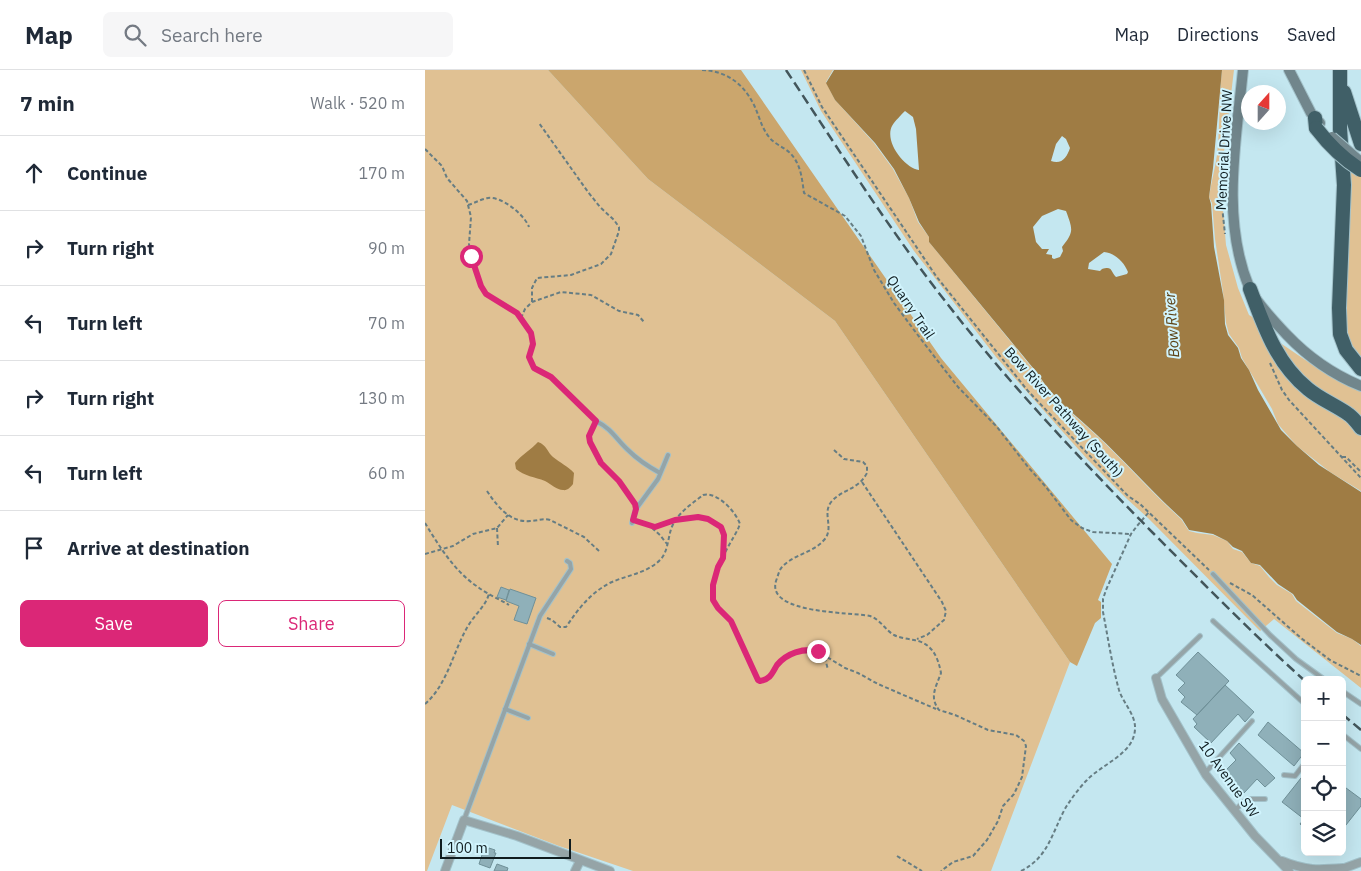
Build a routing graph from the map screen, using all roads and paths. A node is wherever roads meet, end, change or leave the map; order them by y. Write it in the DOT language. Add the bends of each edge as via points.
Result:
graph roads {
  1 [pos="702,70"];
  2 [pos="804,70"];
  3 [pos="1243,70"];
  4 [pos="1289,70"];
  5 [pos="1339,70"];
  6 [pos="539,123"];
  7 [pos="1317,123"];
  8 [pos="1361,144"];
  9 [pos="425,148"];
  10 [pos="1361,162"];
  11 [pos="1361,170"];
  12 [pos="468,205"];
  13 [pos="529,227"];
  14 [pos="1250,289"];
  15 [pos="532,302"];
  16 [pos="521,318"];
  17 [pos="644,322"];
  18 [pos="1361,370"];
  19 [pos="1361,386"];
  20 [pos="1282,390"];
  21 [pos="596,421"];
  22 [pos="1361,428"];
  23 [pos="834,450"];
  24 [pos="668,455"];
  25 [pos="1341,458"];
  26 [pos="1361,472"];
  27 [pos="660,473"];
  28 [pos="1361,478"];
  29 [pos="862,482"];
  30 [pos="487,491"];
  31 [pos="636,509"];
  32 [pos="1149,512"];
  33 [pos="508,515"];
  34 [pos="675,520"];
  35 [pos="632,521"];
  36 [pos="425,523"];
  37 [pos="650,526"];
  38 [pos="497,528"];
  39 [pos="1131,534"];
  40 [pos="667,544"];
  41 [pos="498,548"];
  42 [pos="441,550"];
  43 [pos="599,551"];
  44 [pos="425,554"];
  45 [pos="723,558"];
  46 [pos="567,561"];
  47 [pos="1213,574"];
  48 [pos="489,594"];
  49 [pos="509,605"];
  50 [pos="540,616"];
  51 [pos="1213,621"];
  52 [pos="1200,636"];
  53 [pos="914,640"];
  54 [pos="529,644"];
  55 [pos="553,654"];
  56 [pos="822,654"];
  57 [pos="828,669"];
  58 [pos="1319,676"];
  59 [pos="1361,676"];
  60 [pos="1156,678"];
  61 [pos="1346,695"];
  62 [pos="1301,700"];
  63 [pos="425,704"];
  64 [pos="1361,704"];
  65 [pos="505,709"];
  66 [pos="939,710"];
  67 [pos="528,718"];
  68 [pos="1252,721"];
  69 [pos="1346,737"];
  70 [pos="1361,748"];
  71 [pos="1303,766"];
  72 [pos="1205,773"];
  73 [pos="1284,775"];
  74 [pos="1265,799"];
  75 [pos="1234,811"];
  76 [pos="464,820"];
  77 [pos="897,856"];
  78 [pos="1280,860"];
  79 [pos="579,861"];
  80 [pos="1361,862"];
  81 [pos="1341,869"];
  82 [pos="445,871"];
  83 [pos="575,871"];
  84 [pos="610,871"];
  85 [pos="922,871"];
  86 [pos="941,871"];
  87 [pos="1021,871"];
  88 [pos="1289,871"];
  1 -- 39 [label="path, Quarry Trail" via="713,70 740,84 769,137 791,154 800,168 805,193 845,216 861,236 875,270 915,331 1071,520 1093,532"];
  2 -- 32 [label="path, Bow River Pathway (South)" via="822,107 936,276 1028,391 1128,496"];
  3 -- 14 [label="main road, Memorial Drive NW" via="1233,206 1239,254"];
  4 -- 7 [label="main road"];
  5 -- 8 [label="highway"];
  5 -- 18 [label="highway" via="1344,185 1340,334 1346,350"];
  6 -- 15 [label="path" via="588,192 614,220 619,231 611,254 601,264 571,275 537,278"];
  7 -- 10 [label="main road, bridge"];
  7 -- 11 [label="highway, bridge" via="1327,143"];
  9 -- 12 [label="path" via="442,166"];
  12 -- 13 [label="path" via="486,198 501,200 522,215"];
  12 -- 16 [label="path" via="471,217 469,244 481,286 486,294"];
  14 -- 19 [label="main road, Memorial Drive NW" via="1274,322 1299,347 1320,364"];
  14 -- 22 [label="highway" via="1267,336 1293,375 1320,398 1349,415"];
  15 -- 16 [label="path"];
  15 -- 17 [label="path" via="561,292 591,295 619,311 638,315"];
  16 -- 21 [label="path" via="531,333 533,344 529,357 534,368 551,377"];
  20 -- 25 [label="path"];
  21 -- 27 [label="lane"];
  21 -- 31 [label="path" via="589,436 590,442 601,463 622,485"];
  23 -- 29 [label="path" via="845,459 865,464 868,469"];
  24 -- 27 [label="lane"];
  25 -- 26 [label="path" via="1346,457"];
  25 -- 28 [label="path"];
  27 -- 31 [label="lane" via="652,490"];
  29 -- 53 [label="path" via="946,611 945,620 927,635"];
  29 -- 53 [label="path" via="829,504 828,535 816,547 781,567 775,589 781,598 799,608 870,616 894,635"];
  30 -- 33 [label="path"];
  31 -- 35 [label="lane"];
  32 -- 39 [label="path"];
  32 -- 47 [label="path, Bow River Pathway (South)"];
  33 -- 38 [label="path"];
  33 -- 43 [label="path" via="522,521 550,520 584,537"];
  34 -- 37 [label="path"];
  34 -- 40 [label="path"];
  34 -- 45 [label="path" via="698,517 717,523 724,535"];
  34 -- 45 [label="path" via="703,495 712,495 720,500 732,510 740,524"];
  35 -- 37 [label="path"];
  36 -- 42 [label="path"];
  37 -- 40 [label="path"];
  38 -- 41 [label="path"];
  38 -- 42 [label="path" via="473,534"];
  39 -- 87 [label="path" via="1105,594 1103,612 1120,692 1135,722 1132,741 1125,751 1087,780 1066,808 1041,857"];
  40 -- 50 [label="path" via="662,558 653,565 613,582 588,598 566,627"];
  42 -- 44 [label="path"];
  42 -- 48 [label="path" via="477,587"];
  45 -- 56 [label="path" via="713,585 713,600 731,621 758,680 770,678 780,662 797,652 811,650"];
  46 -- 50 [label="lane" via="571,569"];
  47 -- 58 [label="lane" via="1270,636"];
  47 -- 59 [label="path, Bow River Pathway (South)" via="1252,595 1330,660"];
  48 -- 49 [label="path"];
  48 -- 63 [label="path" via="487,602 475,614 461,638 450,669"];
  50 -- 54 [label="lane"];
  51 -- 62 [label="lane"];
  52 -- 60 [label="lane"];
  53 -- 66 [label="path" via="932,649 939,665 941,673 933,700"];
  54 -- 55 [label="lane"];
  54 -- 65 [label="lane"];
  56 -- 57 [label="path"];
  56 -- 66 [label="path" via="878,684"];
  60 -- 72 [label="street, 10 Avenue SW" via="1162,699"];
  61 -- 64 [label="lane"];
  65 -- 67 [label="lane"];
  65 -- 76 [label="lane"];
  66 -- 86 [label="path" via="988,730 1016,735 1026,746 1022,777 1014,794 1003,806 987,840 973,856 953,862"];
  68 -- 72 [label="lane"];
  69 -- 70 [label="lane"];
  71 -- 73 [label="lane" via="1295,776"];
  72 -- 75 [label="street, 10 Avenue SW"];
  74 -- 75 [label="lane" via="1247,799"];
  75 -- 78 [label="street, 10 Avenue SW"];
  76 -- 79 [label="street" via="517,836"];
  76 -- 82 [label="street"];
  77 -- 85 [label="path"];
  78 -- 81 [label="street, 10 Avenue SW" via="1311,870"];
  78 -- 88 [label="street, 10 Avenue SW"];
  79 -- 83 [label="street"];
  79 -- 84 [label="street"];
  80 -- 81 [label="street, 10 Avenue SW"];
}
